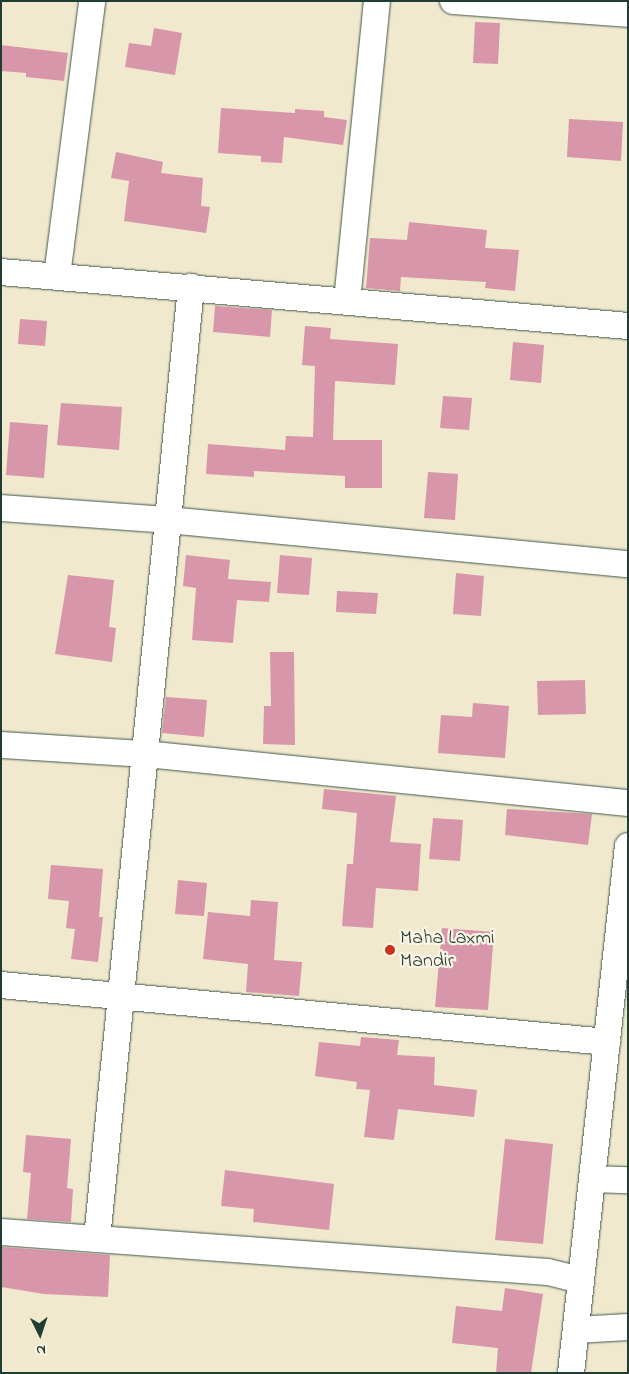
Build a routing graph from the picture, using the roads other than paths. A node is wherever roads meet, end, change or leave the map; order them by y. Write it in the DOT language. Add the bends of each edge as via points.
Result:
graph roads {
  1 [pos="92,1"];
  2 [pos="377,1"];
  3 [pos="453,1"];
  4 [pos="628,14"];
  5 [pos="1,272"];
  6 [pos="57,276"];
  7 [pos="191,287"];
  8 [pos="347,301"];
  9 [pos="628,326"];
  10 [pos="1,508"];
  11 [pos="168,520"];
  12 [pos="628,564"];
  13 [pos="1,745"];
  14 [pos="145,754"];
  15 [pos="628,803"];
  16 [pos="628,846"];
  17 [pos="624,926"];
  18 [pos="1,985"];
  19 [pos="122,994"];
  20 [pos="607,1042"];
  21 [pos="592,1179"];
  22 [pos="628,1180"];
  23 [pos="1,1232"];
  24 [pos="97,1239"];
  25 [pos="581,1280"];
  26 [pos="628,1327"];
  27 [pos="576,1330"];
  28 [pos="571,1373"];
  1 -- 6 [label="street"];
  2 -- 8 [label="street"];
  3 -- 4 [label="street"];
  5 -- 6 [label="street"];
  6 -- 7 [label="street"];
  7 -- 8 [label="street"];
  7 -- 11 [label="street"];
  8 -- 9 [label="street"];
  10 -- 11 [label="street"];
  11 -- 12 [label="street"];
  11 -- 14 [label="street"];
  13 -- 14 [label="street"];
  14 -- 15 [label="street"];
  14 -- 19 [label="street"];
  16 -- 17 [label="street"];
  17 -- 20 [label="street"];
  18 -- 19 [label="street"];
  19 -- 20 [label="street"];
  19 -- 24 [label="street"];
  20 -- 21 [label="street"];
  21 -- 22 [label="street"];
  21 -- 25 [label="street"];
  23 -- 24 [label="street"];
  24 -- 25 [label="street" via="548,1272"];
  25 -- 27 [label="street"];
  26 -- 27 [label="street"];
  27 -- 28 [label="street"];
}
